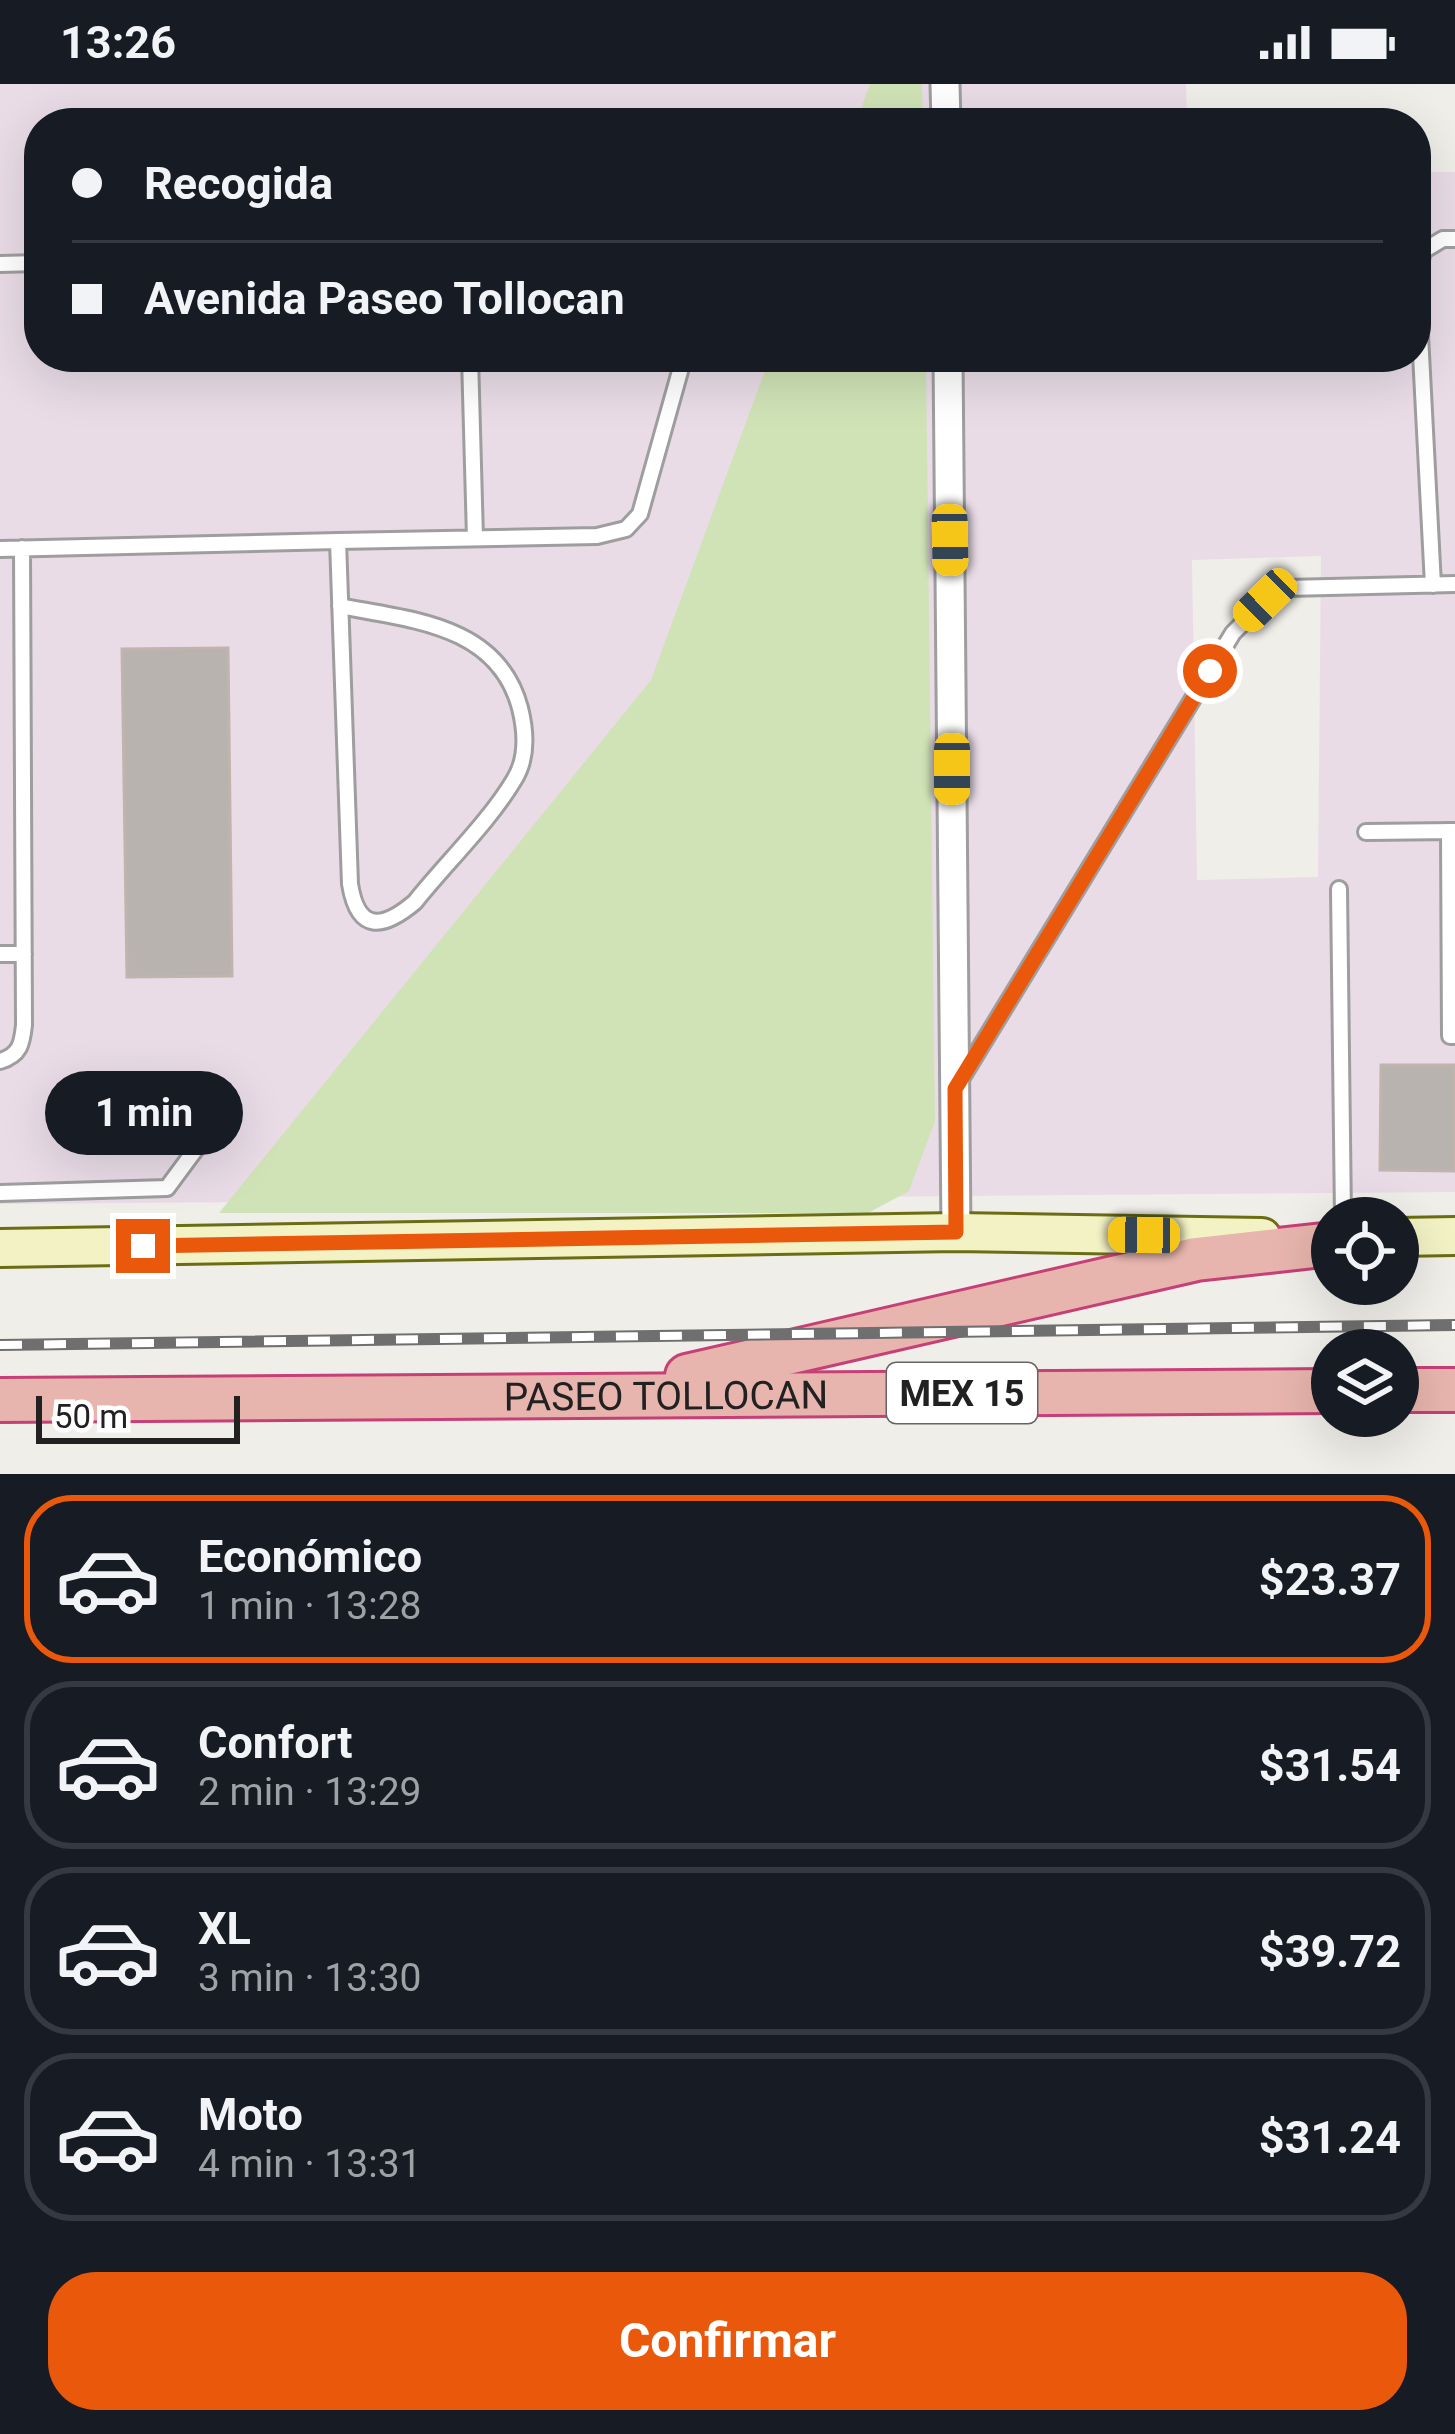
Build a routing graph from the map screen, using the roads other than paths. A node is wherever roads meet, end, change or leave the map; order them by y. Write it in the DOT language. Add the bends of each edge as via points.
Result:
graph roads {
  1 [pos="470,372"];
  2 [pos="680,372"];
  3 [pos="948,372"];
  4 [pos="1422,372"];
  5 [pos="475,538"];
  6 [pos="338,542"];
  7 [pos="22,548"];
  8 [pos="0,549"];
  9 [pos="1455,584"];
  10 [pos="1433,585"];
  11 [pos="340,606"];
  12 [pos="1452,831"];
  13 [pos="1366,832"];
  14 [pos="1339,889"];
  15 [pos="0,954"];
  16 [pos="24,954"];
  17 [pos="1455,1036"];
  18 [pos="0,1061"];
  19 [pos="955,1089"];
  20 [pos="215,1123"];
  21 [pos="0,1193"];
  22 [pos="1343,1197"];
  23 [pos="956,1232"];
  24 [pos="1455,1236"];
  25 [pos="1419,1237"];
  26 [pos="1311,1240"];
  27 [pos="1311,1244"];
  28 [pos="0,1249"];
  29 [pos="0,1384"];
  30 [pos="1419,1390"];
  31 [pos="1455,1390"];
  32 [pos="1311,1391"];
  33 [pos="592,1395"];
  34 [pos="94,1399"];
  35 [pos="0,1400"];
  1 -- 5 [label="lane"];
  2 -- 5 [label="lane" via="640,514 626,529"];
  3 -- 19 [label="street"];
  4 -- 10 [label="lane"];
  5 -- 6 [label="lane"];
  6 -- 7 [label="lane"];
  6 -- 11 [label="lane"];
  7 -- 8 [label="lane"];
  7 -- 16 [label="lane"];
  9 -- 10 [label="lane"];
  10 -- 19 [label="lane" via="1287,588 1248,617"];
  11 -- 11 [label="lane" via="440,627 479,645 514,688 522,718 524,758 515,779 415,902 380,925 353,904 350,884"];
  12 -- 13 [label="lane"];
  12 -- 17 [label="lane"];
  14 -- 22 [label="lane"];
  15 -- 16 [label="lane"];
  16 -- 18 [label="lane" via="20,1047"];
  19 -- 23 [label="street"];
  20 -- 21 [label="lane" via="167,1188"];
  23 -- 26 [label="main road"];
  23 -- 28 [label="main road"];
  24 -- 25 [label="main road"];
  27 -- 33 [label="highway" via="1196,1259"];
  29 -- 34 [label="highway"];
  30 -- 31 [label="highway"];
  32 -- 33 [label="highway, PASEO TOLLOCAN / MEX 15"];
  33 -- 34 [label="highway, PASEO TOLLOCAN / MEX 15"];
  34 -- 35 [label="highway, PASEO TOLLOCAN / MEX 15"];
}
